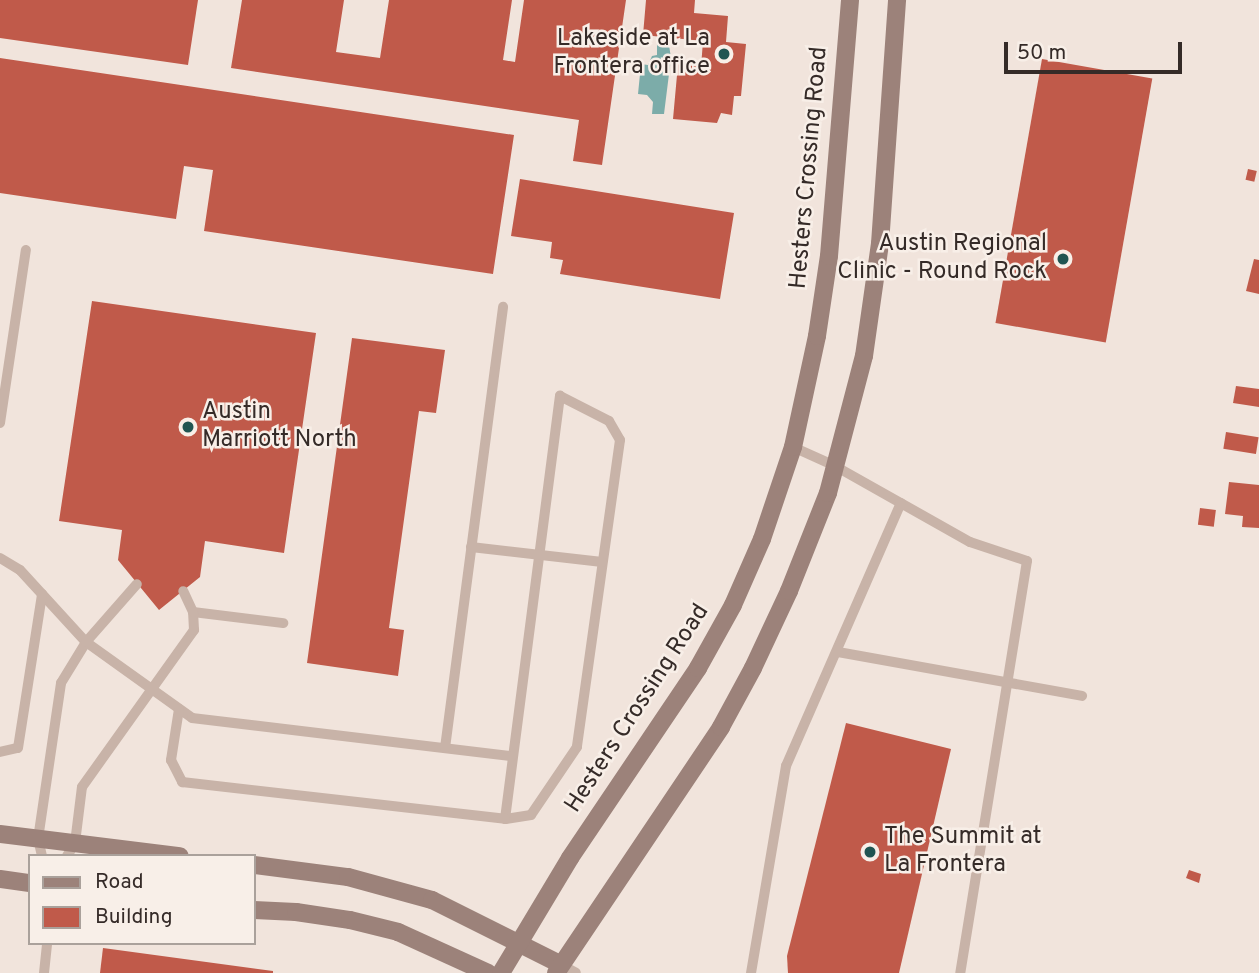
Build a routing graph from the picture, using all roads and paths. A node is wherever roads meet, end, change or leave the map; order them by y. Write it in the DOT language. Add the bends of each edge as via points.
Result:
graph roads {
  1 [pos="849,0"];
  2 [pos="897,0"];
  3 [pos="26,250"];
  4 [pos="503,307"];
  5 [pos="0,423"];
  6 [pos="793,447"];
  7 [pos="835,466"];
  8 [pos="901,503"];
  9 [pos="471,547"];
  10 [pos="538,556"];
  11 [pos="0,558"];
  12 [pos="603,562"];
  13 [pos="137,584"];
  14 [pos="183,591"];
  15 [pos="42,594"];
  16 [pos="193,612"];
  17 [pos="283,624"];
  18 [pos="86,642"];
  19 [pos="838,652"];
  20 [pos="1006,683"];
  21 [pos="151,690"];
  22 [pos="1082,696"];
  23 [pos="179,709"];
  24 [pos="445,748"];
  25 [pos="0,752"];
  26 [pos="512,756"];
  27 [pos="505,819"];
  28 [pos="0,834"];
  29 [pos="40,847"];
  30 [pos="71,849"];
  31 [pos="149,854"];
  32 [pos="256,865"];
  33 [pos="0,879"];
  34 [pos="28,883"];
  35 [pos="256,910"];
  36 [pos="517,942"];
  37 [pos="47,945"];
  38 [pos="558,968"];
  39 [pos="44,973"];
  40 [pos="488,973"];
  41 [pos="500,973"];
  42 [pos="576,973"];
  43 [pos="751,973"];
  44 [pos="960,973"];
  1 -- 6 [label="street, Hesters Crossing Road" via="828,256 817,337"];
  2 -- 7 [label="street" via="880,244 864,356"];
  3 -- 5 [label="lane"];
  4 -- 9 [label="lane"];
  6 -- 7 [label="lane"];
  6 -- 36 [label="street, Hesters Crossing Road" via="762,540 716,636"];
  7 -- 8 [label="lane"];
  7 -- 38 [label="street" via="789,592 721,727"];
  8 -- 19 [label="lane"];
  8 -- 20 [label="lane" via="970,542 1027,561"];
  9 -- 10 [label="lane"];
  9 -- 24 [label="lane"];
  10 -- 12 [label="lane"];
  10 -- 12 [label="lane" via="560,396 609,421 620,440"];
  10 -- 26 [label="lane"];
  11 -- 15 [label="lane" via="20,570"];
  12 -- 27 [label="lane" via="577,747 531,815"];
  13 -- 18 [label="lane"];
  14 -- 16 [label="lane"];
  15 -- 18 [label="lane"];
  15 -- 25 [label="lane" via="18,748"];
  16 -- 17 [label="lane"];
  16 -- 21 [label="lane" via="194,630"];
  18 -- 21 [label="lane"];
  18 -- 29 [label="lane" via="61,683"];
  19 -- 20 [label="lane"];
  19 -- 43 [label="lane" via="786,766"];
  20 -- 22 [label="lane"];
  20 -- 44 [label="lane"];
  21 -- 23 [label="lane"];
  21 -- 30 [label="lane" via="82,787"];
  23 -- 24 [label="lane" via="192,718"];
  23 -- 27 [label="lane" via="171,760 182,782"];
  24 -- 26 [label="lane"];
  26 -- 27 [label="lane"];
  28 -- 29 [label="street"];
  29 -- 30 [label="street"];
  30 -- 31 [label="street"];
  32 -- 36 [label="street" via="379,884 432,900"];
  33 -- 34 [label="street"];
  35 -- 40 [label="street" via="337,918 398,932"];
  36 -- 38 [label="street"];
  36 -- 41 [label="street, Hesters Crossing Road"];
  37 -- 39 [label="lane"];
  38 -- 42 [label="lane"];
}
